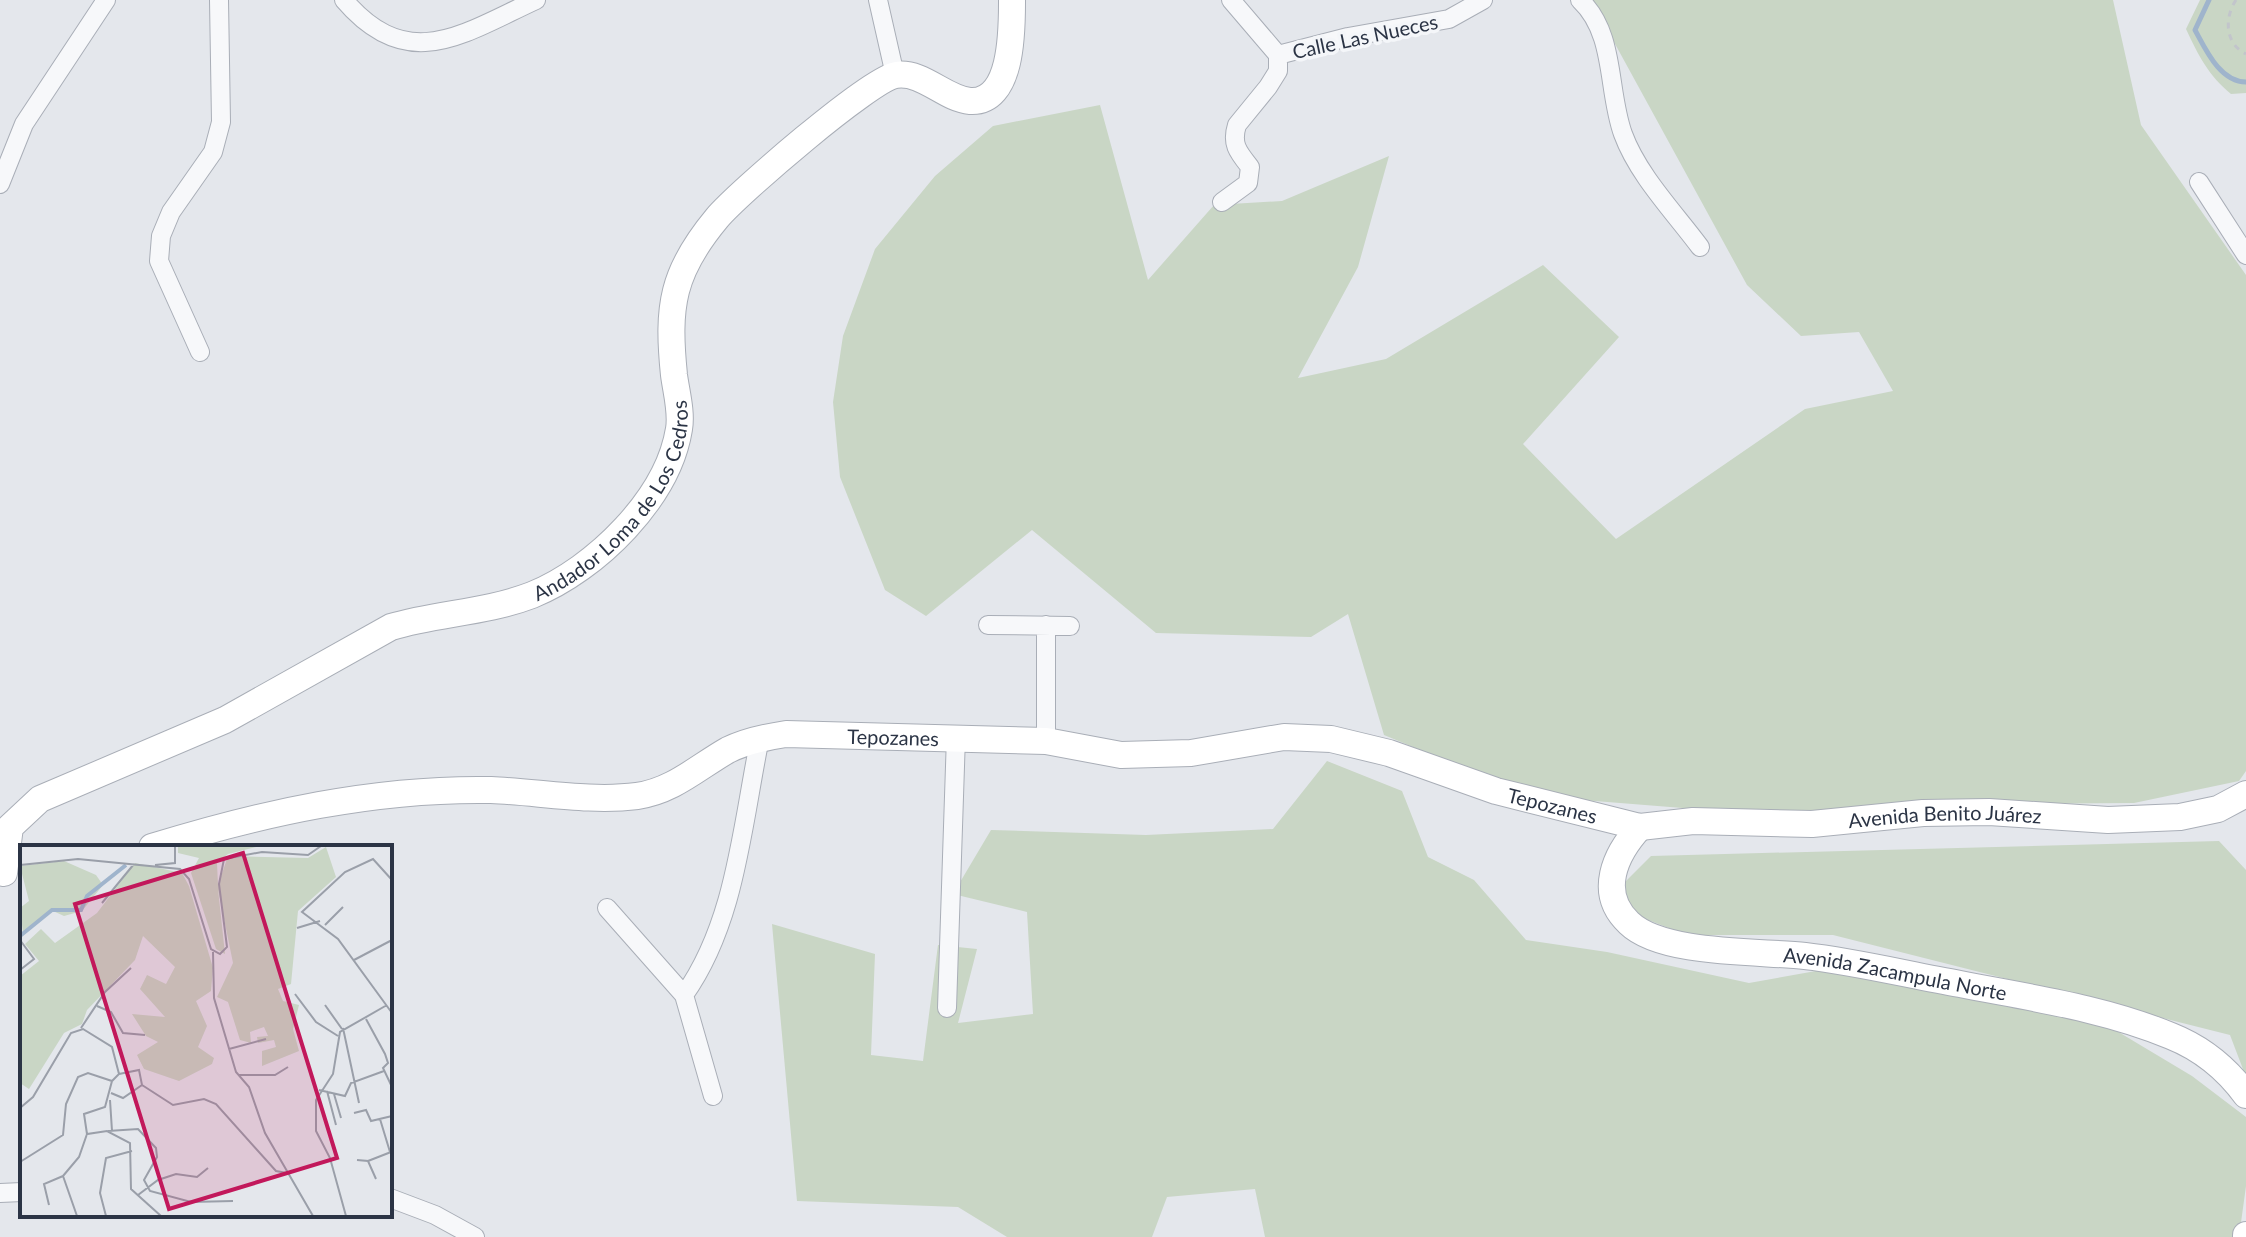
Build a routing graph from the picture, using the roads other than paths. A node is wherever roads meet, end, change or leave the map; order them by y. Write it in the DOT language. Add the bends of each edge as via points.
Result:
graph roads {
  1 [pos="106,0"];
  2 [pos="219,0"];
  3 [pos="344,0"];
  4 [pos="536,0"];
  5 [pos="878,0"];
  6 [pos="1012,0"];
  7 [pos="1231,0"];
  8 [pos="1483,0"];
  9 [pos="1580,0"];
  10 [pos="1278,55"];
  11 [pos="895,75"];
  12 [pos="2199,182"];
  13 [pos="0,184"];
  14 [pos="1222,202"];
  15 [pos="1700,247"];
  16 [pos="2246,255"];
  17 [pos="200,352"];
  18 [pos="988,625"];
  19 [pos="1046,625"];
  20 [pos="1070,626"];
  21 [pos="956,736"];
  22 [pos="760,738"];
  23 [pos="1046,741"];
  24 [pos="2246,794"];
  25 [pos="1640,827"];
  26 [pos="159,845"];
  27 [pos="9,873"];
  28 [pos="607,908"];
  29 [pos="684,995"];
  30 [pos="947,1008"];
  31 [pos="2246,1095"];
  32 [pos="713,1096"];
  33 [pos="20,1192"];
  34 [pos="0,1193"];
  35 [pos="392,1199"];
  36 [pos="475,1237"];
  1 -- 13 [label="street" via="24,124"];
  2 -- 17 [label="street" via="221,122 213,152 171,212 161,236 159,261"];
  3 -- 4 [label="street" via="374,30 414,43 437,42"];
  5 -- 11 [label="street"];
  6 -- 11 [label="street" via="1008,63 998,86 985,98 969,101 910,76"];
  7 -- 10 [label="street"];
  8 -- 10 [label="street, Calle Las Nueces" via="1449,19"];
  9 -- 15 [label="street" via="1599,26 1623,137"];
  10 -- 14 [label="street, Calle Las Nueces" via="1278,71 1234,135 1235,149 1250,167 1248,183"];
  11 -- 27 [label="street, Andador Loma de Los Cedros" via="823,123 753,183 718,216 696,247 678,282 669,318 680,426 670,463 648,504 614,538 534,594 471,614 391,627 225,720 40,799 10,827"];
  12 -- 16 [label="street"];
  18 -- 19 [label="street"];
  19 -- 20 [label="street"];
  19 -- 23 [label="street"];
  21 -- 22 [label="street, Tepozanes"];
  21 -- 23 [label="street, Tepozanes"];
  21 -- 30 [label="street"];
  22 -- 26 [label="street, Tepozanes" via="676,784 644,794 413,793 277,812"];
  22 -- 29 [label="street" via="721,927"];
  23 -- 25 [label="street, Tepozanes" via="1134,755 1191,753 1284,737 1331,739 1389,753 1496,791"];
  24 -- 25 [label="street, Avenida Benito Juárez" via="2218,809 2180,817 2108,820 1923,813 1812,824 1693,821"];
  25 -- 31 [label="street, Avenida Zacampula Norte" via="1612,868 1618,908 1645,934 1703,949 1807,956 2086,1009 2189,1045 2221,1066"];
  28 -- 29 [label="street"];
  29 -- 32 [label="street"];
  33 -- 34 [label="street"];
  35 -- 36 [label="street"];
}
